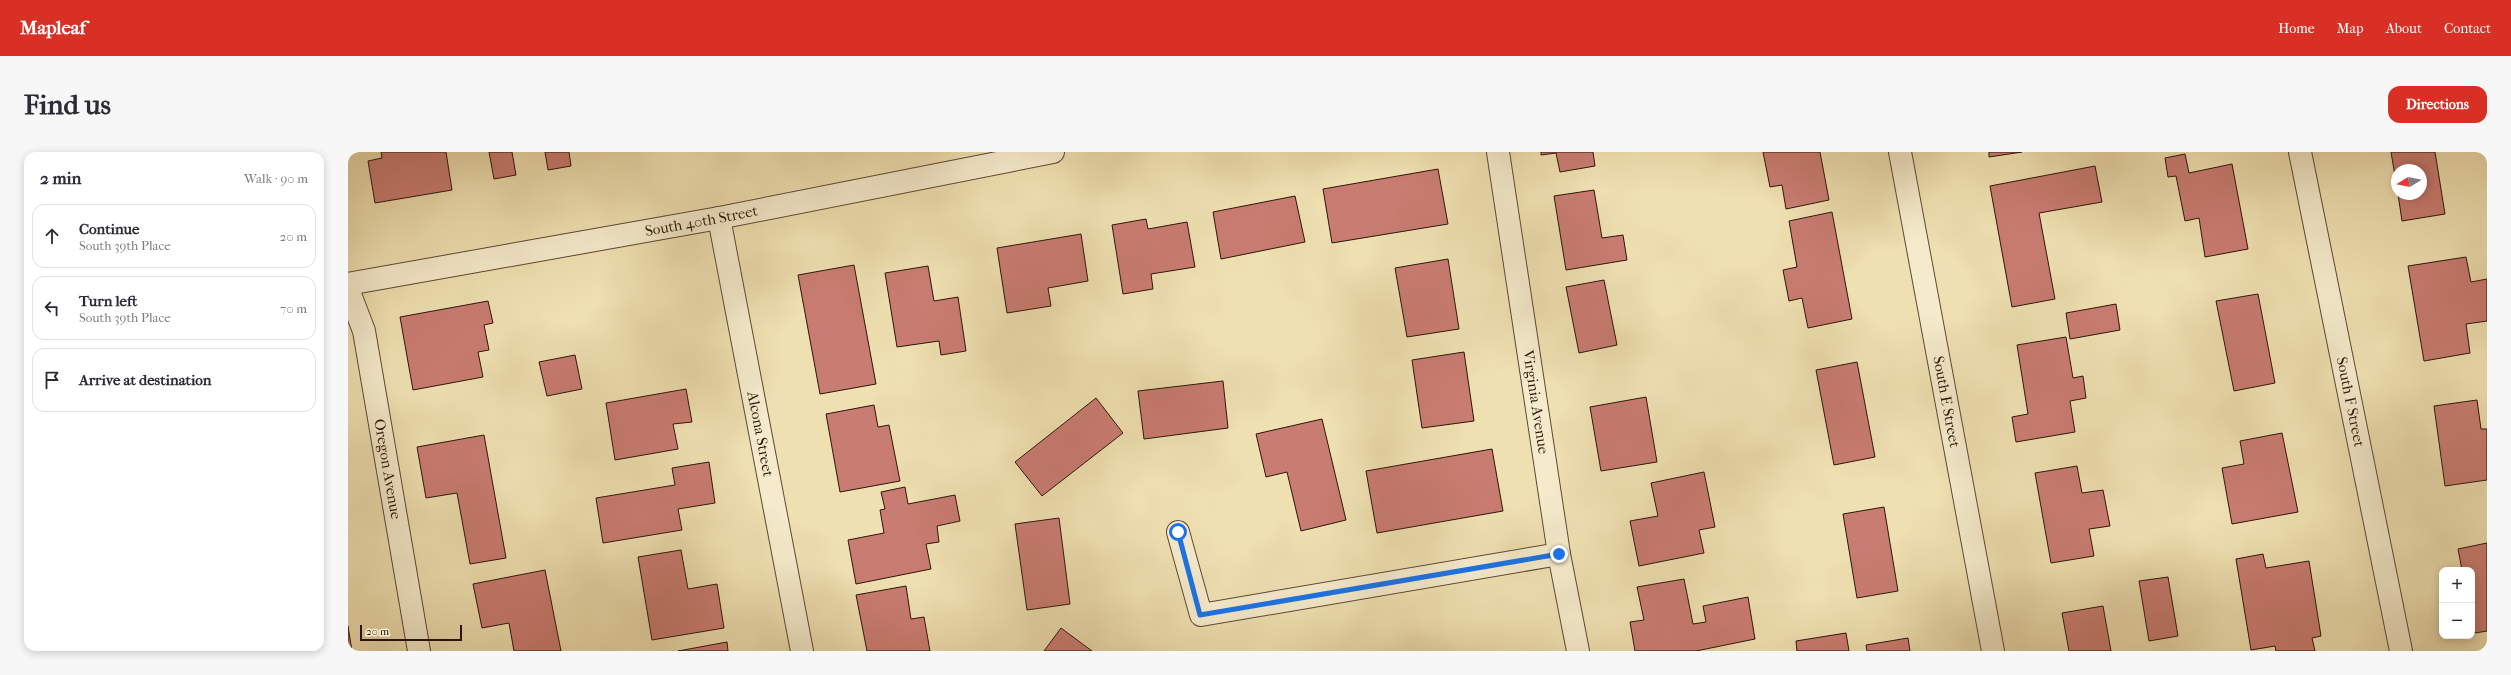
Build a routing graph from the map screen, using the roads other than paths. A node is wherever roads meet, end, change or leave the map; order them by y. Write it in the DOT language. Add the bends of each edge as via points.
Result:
graph roads {
  1 [pos="1053,152"];
  2 [pos="1498,152"];
  3 [pos="1900,152"];
  4 [pos="2300,152"];
  5 [pos="719,218"];
  6 [pos="348,284"];
  7 [pos="348,289"];
  8 [pos="1178,532"];
  9 [pos="1559,554"];
  10 [pos="419,651"];
  11 [pos="802,651"];
  12 [pos="1578,651"];
  13 [pos="1993,651"];
  14 [pos="2401,651"];
  1 -- 5 [label="street, South 40th Street"];
  2 -- 9 [label="street, Virginia Avenue"];
  3 -- 13 [label="street, South E Street"];
  4 -- 14 [label="street, South F Street"];
  5 -- 6 [label="street, South 40th Street"];
  5 -- 11 [label="street, Alcona Street"];
  7 -- 10 [label="street, Oregon Avenue" via="364,331"];
  8 -- 9 [label="street" via="1200,615"];
  9 -- 12 [label="street, Virginia Avenue"];
}
